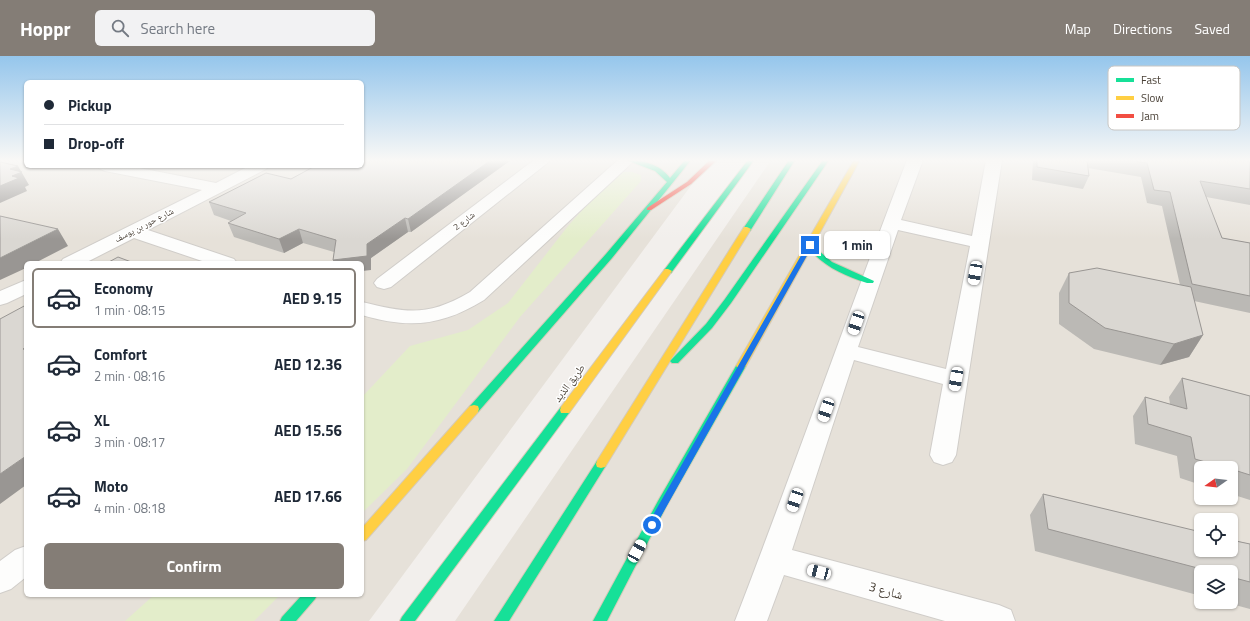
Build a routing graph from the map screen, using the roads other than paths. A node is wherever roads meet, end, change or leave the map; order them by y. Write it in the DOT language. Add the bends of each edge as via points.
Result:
graph roads {
  1 [pos="210,186"];
  2 [pos="221,186"];
  3 [pos="509,186"];
  4 [pos="599,186"];
  5 [pos="667,186"];
  6 [pos="684,186"];
  7 [pos="731,186"];
  8 [pos="775,186"];
  9 [pos="808,186"];
  10 [pos="842,186"];
  11 [pos="905,186"];
  12 [pos="990,186"];
  13 [pos="218,188"];
  14 [pos="649,210"];
  15 [pos="892,222"];
  16 [pos="132,231"];
  17 [pos="980,243"];
  18 [pos="810,245"];
  19 [pos="74,261"];
  20 [pos="220,261"];
  21 [pos="870,281"];
  22 [pos="384,283"];
  23 [pos="24,287"];
  24 [pos="0,299"];
  25 [pos="364,309"];
  26 [pos="846,351"];
  27 [pos="655,379"];
  28 [pos="956,379"];
  29 [pos="943,455"];
  30 [pos="364,534"];
  31 [pos="774,559"];
  32 [pos="24,561"];
  33 [pos="0,579"];
  34 [pos="308,597"];
  35 [pos="287,621"];
  36 [pos="407,621"];
  37 [pos="501,621"];
  38 [pos="600,621"];
  39 [pos="751,621"];
  40 [pos="999,621"];
  1 -- 13 [label="street"];
  2 -- 13 [label="street, شارع حور بن يوسف"];
  3 -- 22 [label="street, شارع 2"];
  4 -- 25 [label="street" via="477,296 462,306 446,312 411,318 394,318"];
  5 -- 14 [label="main road"];
  6 -- 14 [label="main road"];
  7 -- 36 [label="main road, طريق الذيد"];
  8 -- 27 [label="main road"];
  9 -- 27 [label="main road" via="709,326"];
  10 -- 18 [label="main road"];
  11 -- 15 [label="street"];
  12 -- 17 [label="street"];
  13 -- 16 [label="street, شارع حور بن يوسف"];
  14 -- 30 [label="main road"];
  15 -- 17 [label="street"];
  15 -- 21 [label="street"];
  16 -- 19 [label="street, شارع حور بن يوسف"];
  16 -- 20 [label="street"];
  17 -- 28 [label="street"];
  18 -- 21 [label="main road" via="817,255 839,271"];
  18 -- 38 [label="main road" via="680,473"];
  21 -- 26 [label="street"];
  23 -- 24 [label="street"];
  26 -- 28 [label="street"];
  26 -- 31 [label="street"];
  27 -- 37 [label="main road"];
  28 -- 29 [label="street"];
  31 -- 39 [label="street"];
  31 -- 40 [label="street, شارع 3"];
  32 -- 33 [label="street"];
  34 -- 35 [label="main road"];
}
